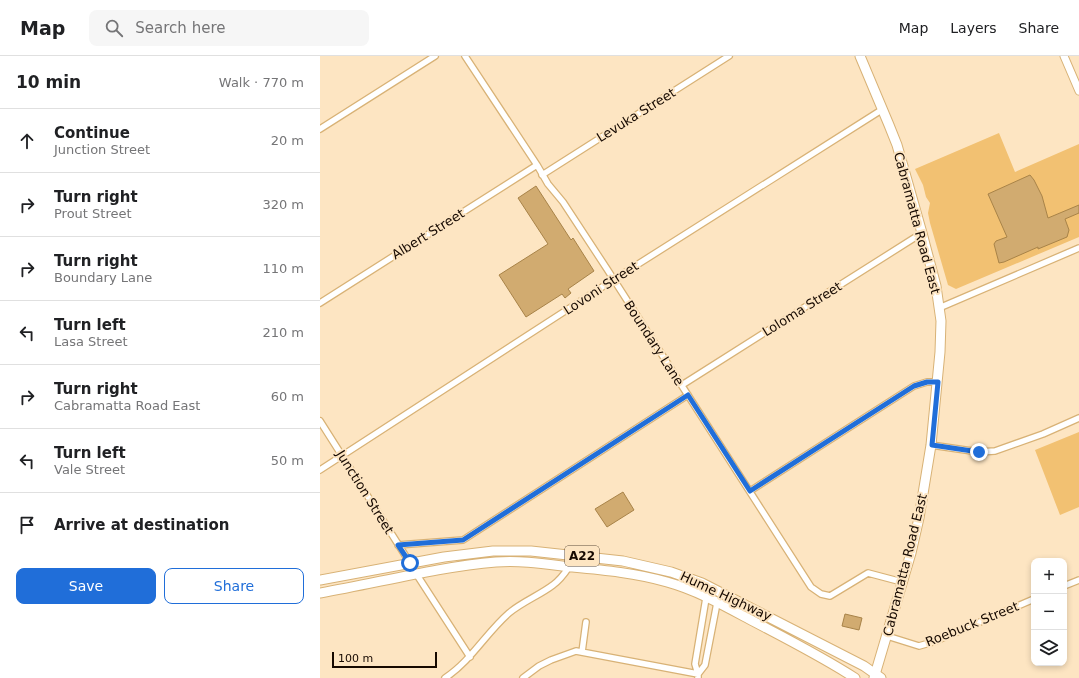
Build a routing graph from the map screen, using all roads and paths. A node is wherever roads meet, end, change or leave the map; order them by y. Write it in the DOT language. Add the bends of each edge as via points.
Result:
graph roads {
  1 [pos="435,56"];
  2 [pos="465,56"];
  3 [pos="729,56"];
  4 [pos="860,56"];
  5 [pos="1064,56"];
  6 [pos="1079,91"];
  7 [pos="883,109"];
  8 [pos="320,129"];
  9 [pos="537,165"];
  10 [pos="542,175"];
  11 [pos="922,233"];
  12 [pos="1079,248"];
  13 [pos="613,280"];
  14 [pos="320,303"];
  15 [pos="939,308"];
  16 [pos="938,382"];
  17 [pos="682,385"];
  18 [pos="688,395"];
  19 [pos="1079,418"];
  20 [pos="320,421"];
  21 [pos="932,445"];
  22 [pos="342,455"];
  23 [pos="320,470"];
  24 [pos="750,491"];
  25 [pos="398,545"];
  26 [pos="410,563"];
  27 [pos="570,567"];
  28 [pos="417,575"];
  29 [pos="320,580"];
  30 [pos="1079,580"];
  31 [pos="902,582"];
  32 [pos="1067,585"];
  33 [pos="320,593"];
  34 [pos="706,598"];
  35 [pos="1031,600"];
  36 [pos="717,603"];
  37 [pos="586,622"];
  38 [pos="887,636"];
  39 [pos="582,652"];
  40 [pos="470,657"];
  41 [pos="698,676"];
  42 [pos="877,677"];
  43 [pos="445,678"];
  44 [pos="523,678"];
  45 [pos="855,678"];
  1 -- 8 [label="street"];
  2 -- 9 [label="street, Boundary Lane"];
  3 -- 10 [label="street, Levuka Street"];
  4 -- 7 [label="main road, Cabramatta Road East"];
  5 -- 6 [label="street"];
  7 -- 11 [label="main road, Cabramatta Road East" via="897,145"];
  7 -- 13 [label="street, Lovoni Street"];
  9 -- 10 [label="street, Boundary Lane"];
  9 -- 14 [label="street, Albert Street"];
  10 -- 13 [label="street, Boundary Lane" via="563,202"];
  11 -- 15 [label="main road, Cabramatta Road East"];
  11 -- 17 [label="street, Loloma Street"];
  12 -- 15 [label="street"];
  13 -- 17 [label="street, Boundary Lane"];
  13 -- 22 [label="street, Lovoni Street"];
  15 -- 16 [label="main road, Cabramatta Road East" via="941,334"];
  16 -- 21 [label="main road, Cabramatta Road East"];
  16 -- 24 [label="street" via="914,386"];
  17 -- 18 [label="street, Boundary Lane"];
  18 -- 24 [label="street, Boundary Lane"];
  18 -- 25 [label="street" via="463,540"];
  19 -- 21 [label="street" via="995,451 979,452"];
  20 -- 22 [label="street, Junction Street"];
  21 -- 31 [label="main road, Cabramatta Road East" via="919,518"];
  22 -- 23 [label="street, Lovoni Street"];
  22 -- 25 [label="street, Junction Street"];
  24 -- 31 [label="street, Boundary Lane" via="811,587 821,594 830,596 868,573"];
  25 -- 26 [label="street, Junction Street"];
  26 -- 29 [label="main road, Hume Highway / A22"];
  26 -- 42 [label="main road, Hume Highway / A22" via="476,552 515,550 588,556 656,568 715,588 864,666"];
  27 -- 28 [label="main road, Hume Highway / A22" via="497,562"];
  27 -- 34 [label="main road, Hume Highway / A22" via="641,576 667,582"];
  27 -- 40 [label="street" via="554,585 510,612"];
  28 -- 33 [label="main road, Hume Highway / A22"];
  28 -- 40 [label="street"];
  30 -- 32 [label="street"];
  31 -- 38 [label="main road, Cabramatta Road East"];
  34 -- 36 [label="main road, Hume Highway / A22"];
  34 -- 41 [label="street" via="695,664"];
  35 -- 38 [label="street, Roebuck Street" via="919,646"];
  36 -- 41 [label="street" via="705,665"];
  36 -- 45 [label="main road, Hume Highway / A22" via="788,639"];
  37 -- 39 [label="street"];
  38 -- 42 [label="main road, Cabramatta Road East"];
  39 -- 41 [label="street"];
  39 -- 44 [label="street" via="576,651 551,660"];
  40 -- 43 [label="street"];
}
